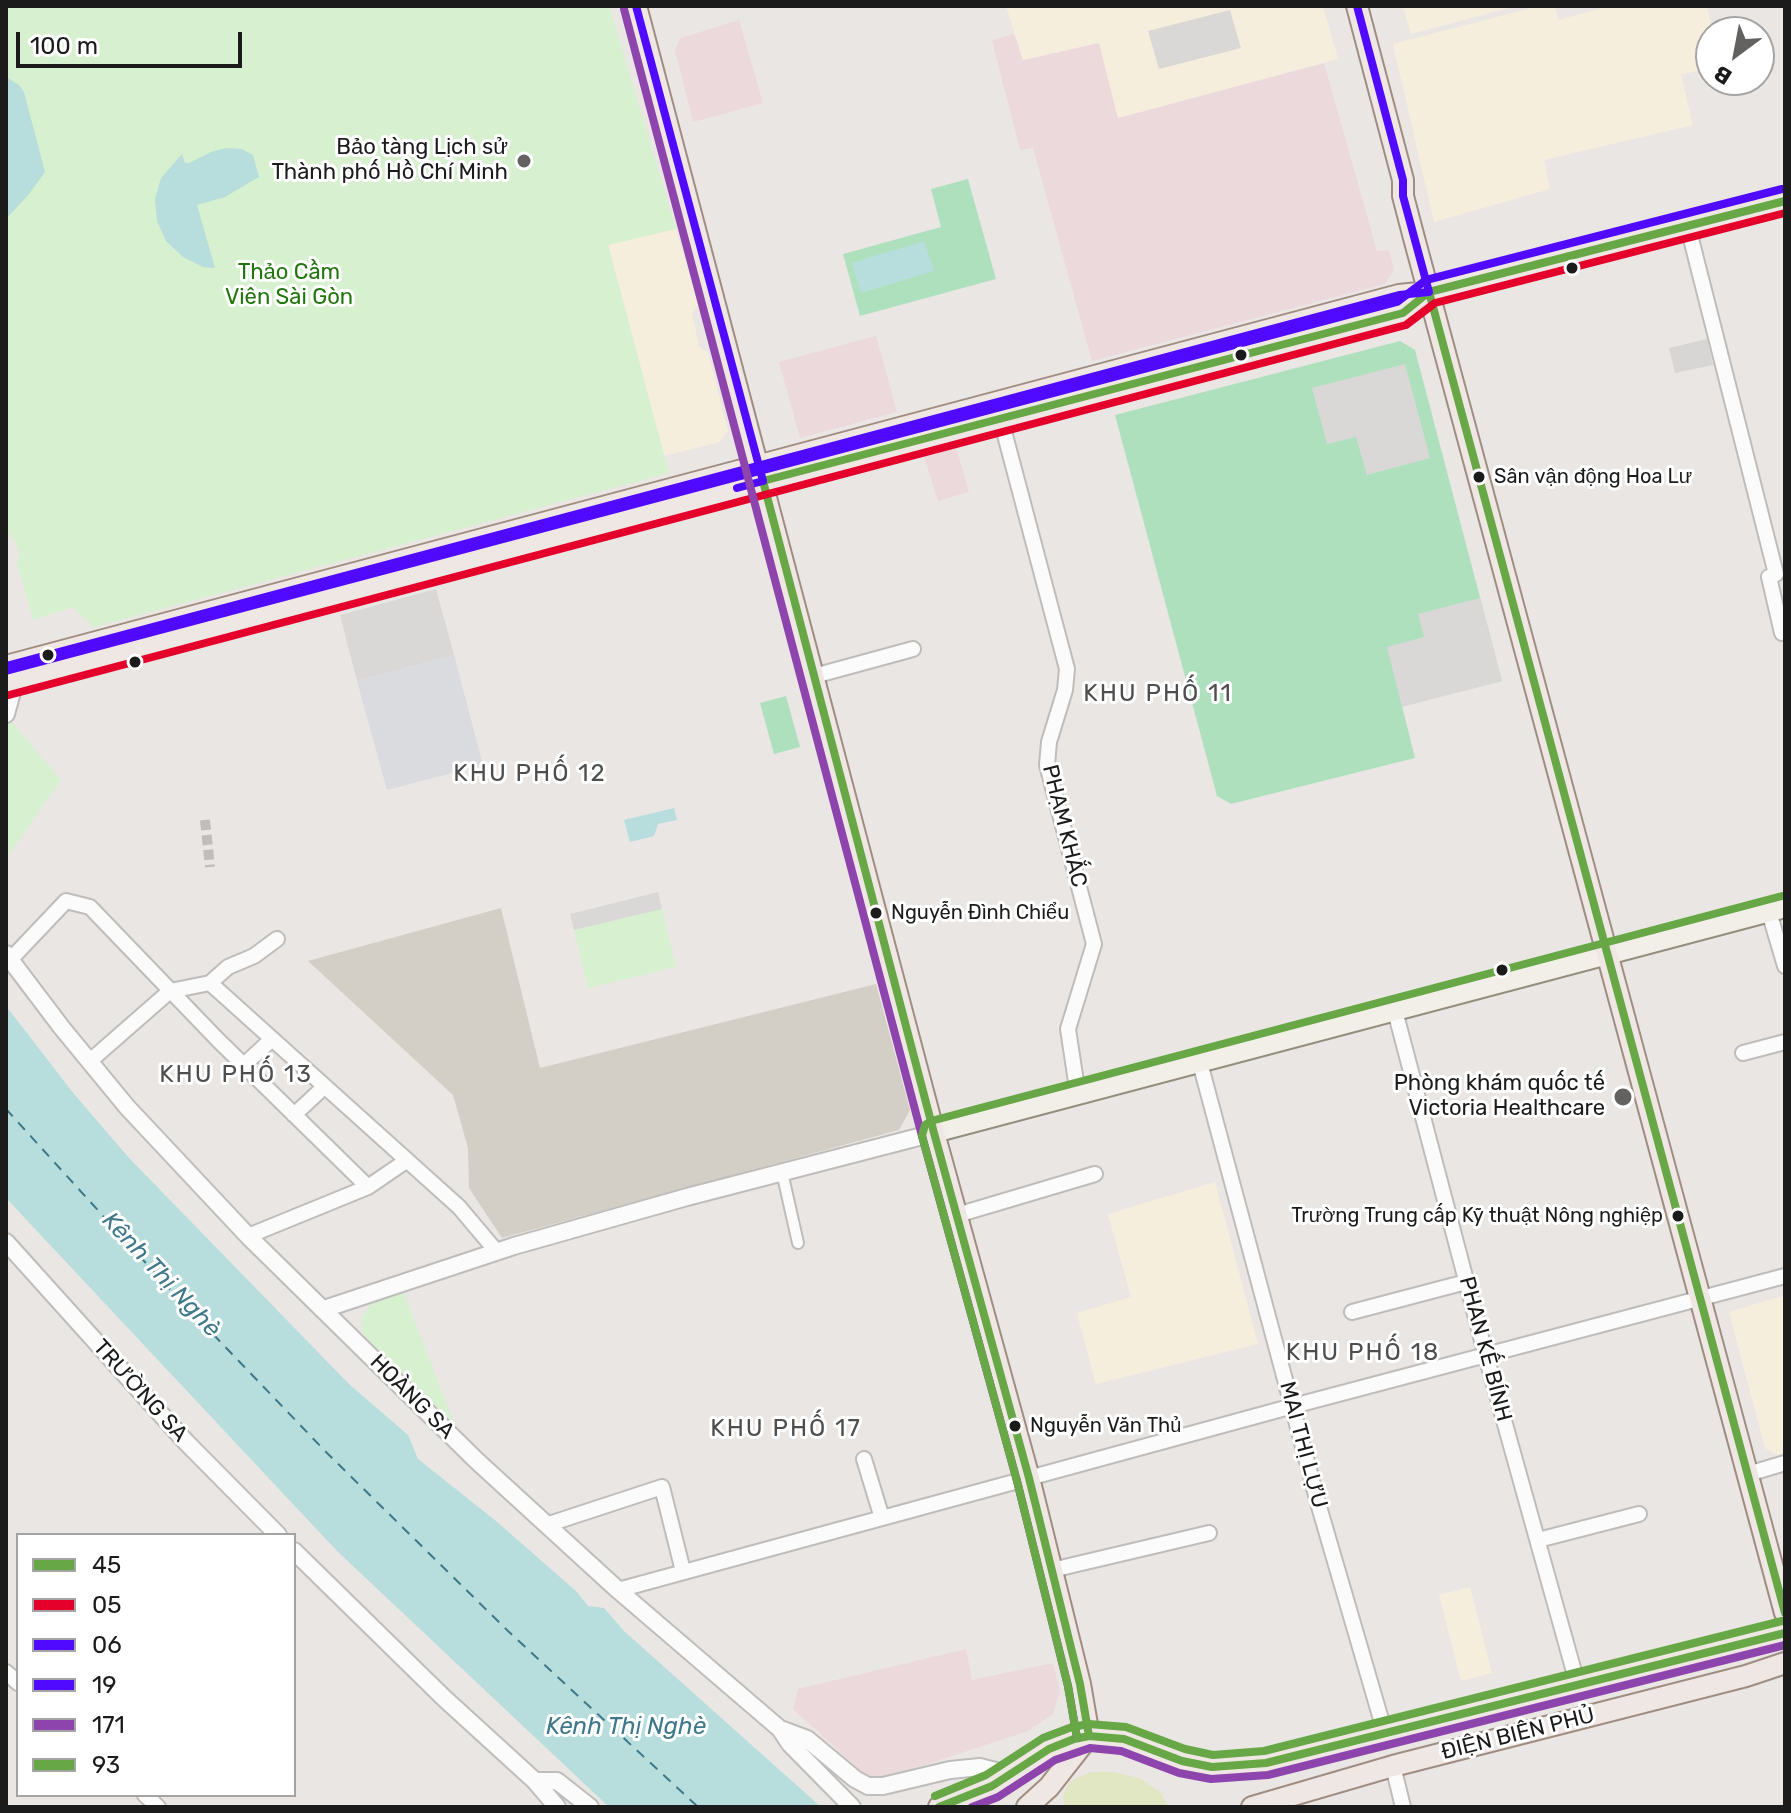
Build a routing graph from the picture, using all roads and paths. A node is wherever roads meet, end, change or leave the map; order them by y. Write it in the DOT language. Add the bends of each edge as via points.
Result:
graph roads {
  1 [pos="636,6"];
  2 [pos="1357,6"];
  3 [pos="1785,201"];
  4 [pos="1688,227"];
  5 [pos="1433,291"];
  6 [pos="998,412"];
  7 [pos="761,473"];
  8 [pos="1782,633"];
  9 [pos="913,649"];
  10 [pos="814,676"];
  11 [pos="9,677"];
  12 [pos="6,714"];
  13 [pos="1777,910"];
  14 [pos="277,939"];
  15 [pos="1607,955"];
  16 [pos="8,957"];
  17 [pos="1785,966"];
  18 [pos="210,983"];
  19 [pos="170,991"];
  20 [pos="1395,1011"];
  21 [pos="272,1039"];
  22 [pos="1785,1042"];
  23 [pos="1743,1053"];
  24 [pos="90,1061"];
  25 [pos="1200,1063"];
  26 [pos="244,1065"];
  27 [pos="324,1087"];
  28 [pos="1078,1095"];
  29 [pos="294,1115"];
  30 [pos="934,1133"];
  31 [pos="406,1161"];
  32 [pos="782,1172"];
  33 [pos="1095,1174"];
  34 [pos="368,1187"];
  35 [pos="957,1215"];
  36 [pos="248,1236"];
  37 [pos="6,1242"];
  38 [pos="798,1243"];
  39 [pos="497,1252"];
  40 [pos="1785,1276"];
  41 [pos="1466,1282"];
  42 [pos="1699,1298"];
  43 [pos="324,1309"];
  44 [pos="1352,1312"];
  45 [pos="1486,1356"];
  46 [pos="1293,1406"];
  47 [pos="864,1459"];
  48 [pos="1785,1463"];
  49 [pos="1748,1474"];
  50 [pos="1029,1478"];
  51 [pos="1639,1514"];
  52 [pos="882,1518"];
  53 [pos="549,1524"];
  54 [pos="276,1533"];
  55 [pos="1209,1533"];
  56 [pos="1538,1540"];
  57 [pos="296,1553"];
  58 [pos="1052,1570"];
  59 [pos="683,1571"];
  60 [pos="618,1590"];
  61 [pos="1785,1613"];
  62 [pos="1785,1633"];
  63 [pos="1737,1646"];
  64 [pos="1785,1663"];
  65 [pos="1746,1676"];
  66 [pos="1578,1686"];
  67 [pos="780,1729"];
  68 [pos="1385,1733"];
  69 [pos="1089,1736"];
  70 [pos="1393,1766"];
  71 [pos="1011,1775"];
  72 [pos="535,1781"];
  73 [pos="1032,1803"];
  74 [pos="557,1807"];
  75 [pos="578,1807"];
  76 [pos="590,1807"];
  77 [pos="852,1807"];
  78 [pos="939,1807"];
  79 [pos="1006,1807"];
  80 [pos="1252,1807"];
  81 [pos="1403,1807"];
  1 -- 7 [label="main road"];
  2 -- 5 [label="main road" via="1403,180 1413,192"];
  3 -- 4 [label="main road"];
  4 -- 5 [label="main road"];
  4 -- 8 [label="street" via="1776,574 1769,577"];
  5 -- 6 [label="main road" via="1403,313 1215,353"];
  5 -- 15 [label="main road"];
  6 -- 7 [label="main road"];
  6 -- 28 [label="street, PHẠM KHẮC" via="1067,669 1047,765 1094,944 1068,1029"];
  7 -- 10 [label="main road"];
  7 -- 11 [label="main road"];
  9 -- 10 [label="street"];
  10 -- 30 [label="main road"];
  11 -- 12 [label="street"];
  13 -- 15 [label="main road"];
  13 -- 17 [label="street"];
  14 -- 18 [label="street"];
  15 -- 20 [label="main road"];
  15 -- 42 [label="main road"];
  16 -- 19 [label="street" via="66,901 90,907"];
  16 -- 24 [label="street, HOÀNG SA"];
  18 -- 19 [label="street"];
  18 -- 21 [label="street"];
  19 -- 24 [label="street"];
  19 -- 26 [label="street"];
  20 -- 25 [label="main road"];
  20 -- 41 [label="street, PHAN KẾ BÍNH"];
  21 -- 26 [label="street"];
  21 -- 27 [label="street"];
  22 -- 23 [label="street"];
  24 -- 36 [label="street, HOÀNG SA"];
  25 -- 28 [label="main road"];
  25 -- 46 [label="street, MAI THỊ LỰU"];
  26 -- 29 [label="street"];
  27 -- 29 [label="street"];
  27 -- 31 [label="street"];
  28 -- 30 [label="main road"];
  29 -- 34 [label="street"];
  30 -- 32 [label="street"];
  30 -- 35 [label="main road"];
  31 -- 34 [label="street"];
  31 -- 39 [label="street" via="459,1207"];
  32 -- 38 [label="street"];
  32 -- 39 [label="street"];
  33 -- 35 [label="street"];
  34 -- 36 [label="street"];
  35 -- 50 [label="main road"];
  36 -- 43 [label="street, HOÀNG SA"];
  37 -- 54 [label="street, TRƯỜNG SA" via="186,1442"];
  39 -- 43 [label="street"];
  40 -- 42 [label="street"];
  41 -- 44 [label="street"];
  41 -- 45 [label="street, PHAN KẾ BÍNH"];
  42 -- 45 [label="street"];
  42 -- 49 [label="main road"];
  43 -- 53 [label="street, HOÀNG SA" via="477,1461"];
  45 -- 46 [label="street"];
  45 -- 56 [label="street, PHAN KẾ BÍNH"];
  46 -- 50 [label="street"];
  46 -- 68 [label="street, MAI THỊ LỰU"];
  47 -- 52 [label="street"];
  48 -- 49 [label="street"];
  49 -- 61 [label="main road"];
  50 -- 52 [label="street"];
  50 -- 58 [label="main road"];
  51 -- 56 [label="street"];
  52 -- 59 [label="street"];
  53 -- 59 [label="street" via="662,1487"];
  53 -- 60 [label="street, HOÀNG SA"];
  55 -- 58 [label="street"];
  56 -- 66 [label="street, PHAN KẾ BÍNH"];
  57 -- 72 [label="street"];
  58 -- 69 [label="main road"];
  59 -- 60 [label="street"];
  60 -- 67 [label="street, HOÀNG SA"];
  62 -- 63 [label="main road, ÐIỆN BIÊN PHỦ"];
  63 -- 65 [label="main road" via="1747,1658"];
  63 -- 66 [label="main road, ÐIỆN BIÊN PHỦ"];
  64 -- 65 [label="main road, ÐIỆN BIÊN PHỦ"];
  65 -- 70 [label="main road, ÐIỆN BIÊN PHỦ"];
  66 -- 68 [label="main road, ÐIỆN BIÊN PHỦ"];
  67 -- 71 [label="street" via="807,1739 868,1786 980,1767"];
  67 -- 77 [label="street, HOÀNG SA"];
  68 -- 69 [label="main road, ÐIỆN BIÊN PHỦ" via="1266,1763 1228,1767 1197,1765 1124,1739"];
  69 -- 71 [label="main road" via="1049,1749"];
  69 -- 73 [label="main road"];
  70 -- 80 [label="main road, ÐIỆN BIÊN PHỦ"];
  70 -- 81 [label="street"];
  71 -- 78 [label="main road"];
  72 -- 74 [label="street"];
  72 -- 75 [label="street"];
  72 -- 76 [label="street" via="557,1781"];
  73 -- 79 [label="main road"];
}
